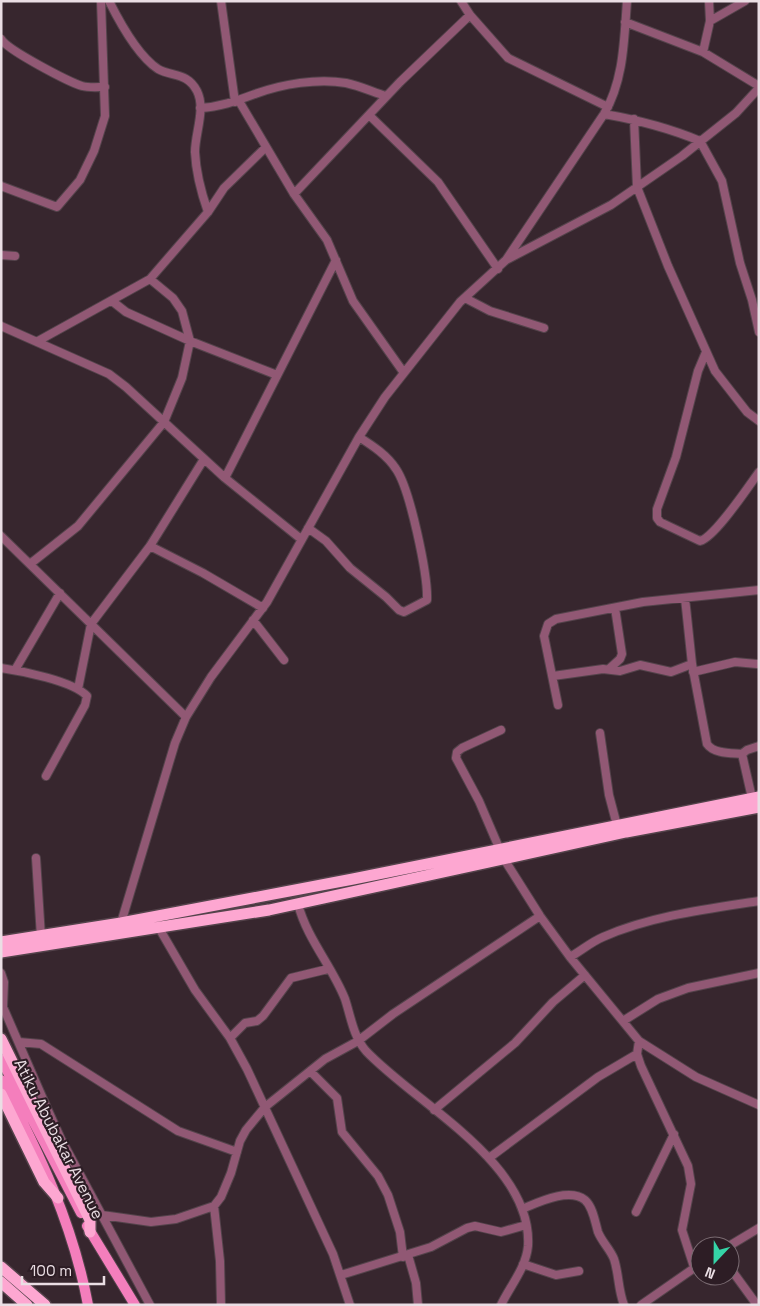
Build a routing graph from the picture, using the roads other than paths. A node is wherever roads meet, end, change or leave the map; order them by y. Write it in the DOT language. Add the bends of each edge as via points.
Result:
graph roads {
  1 [pos="101,1"];
  2 [pos="109,1"];
  3 [pos="221,1"];
  4 [pos="461,1"];
  5 [pos="627,1"];
  6 [pos="709,1"];
  7 [pos="744,1"];
  8 [pos="470,15"];
  9 [pos="710,21"];
  10 [pos="625,22"];
  11 [pos="1,40"];
  12 [pos="703,52"];
  13 [pos="105,87"];
  14 [pos="759,87"];
  15 [pos="753,95"];
  16 [pos="386,96"];
  17 [pos="237,102"];
  18 [pos="759,102"];
  19 [pos="200,108"];
  20 [pos="606,111"];
  21 [pos="369,115"];
  22 [pos="634,119"];
  23 [pos="700,140"];
  24 [pos="265,148"];
  25 [pos="1,186"];
  26 [pos="637,187"];
  27 [pos="294,194"];
  28 [pos="208,212"];
  29 [pos="1,255"];
  30 [pos="15,256"];
  31 [pos="336,260"];
  32 [pos="506,260"];
  33 [pos="498,269"];
  34 [pos="150,278"];
  35 [pos="759,289"];
  36 [pos="749,292"];
  37 [pos="465,298"];
  38 [pos="112,300"];
  39 [pos="1,326"];
  40 [pos="544,328"];
  41 [pos="759,332"];
  42 [pos="38,341"];
  43 [pos="190,341"];
  44 [pos="706,352"];
  45 [pos="404,373"];
  46 [pos="277,375"];
  47 [pos="759,421"];
  48 [pos="164,422"];
  49 [pos="359,437"];
  50 [pos="204,459"];
  51 [pos="759,472"];
  52 [pos="225,478"];
  53 [pos="308,528"];
  54 [pos="1,536"];
  55 [pos="301,539"];
  56 [pos="150,546"];
  57 [pos="30,564"];
  58 [pos="759,590"];
  59 [pos="60,593"];
  60 [pos="685,598"];
  61 [pos="263,608"];
  62 [pos="615,608"];
  63 [pos="253,620"];
  64 [pos="91,624"];
  65 [pos="284,660"];
  66 [pos="758,666"];
  67 [pos="1,668"];
  68 [pos="692,668"];
  69 [pos="609,669"];
  70 [pos="15,670"];
  71 [pos="553,676"];
  72 [pos="78,689"];
  73 [pos="558,705"];
  74 [pos="186,717"];
  75 [pos="501,730"];
  76 [pos="600,733"];
  77 [pos="759,746"];
  78 [pos="742,754"];
  79 [pos="46,776"];
  80 [pos="756,801"];
  81 [pos="618,830"];
  82 [pos="502,855"];
  83 [pos="36,858"];
  84 [pos="759,901"];
  85 [pos="298,904"];
  86 [pos="540,916"];
  87 [pos="121,923"];
  88 [pos="159,928"];
  89 [pos="1,936"];
  90 [pos="41,937"];
  91 [pos="4,948"];
  92 [pos="570,957"];
  93 [pos="328,968"];
  94 [pos="1,973"];
  95 [pos="759,973"];
  96 [pos="584,975"];
  97 [pos="623,1021"];
  98 [pos="230,1038"];
  99 [pos="1,1039"];
  100 [pos="358,1041"];
  101 [pos="639,1041"];
  102 [pos="19,1042"];
  103 [pos="637,1054"];
  104 [pos="1,1059"];
  105 [pos="310,1071"];
  106 [pos="1,1080"];
  107 [pos="1,1094"];
  108 [pos="759,1106"];
  109 [pos="265,1107"];
  110 [pos="434,1110"];
  111 [pos="674,1134"];
  112 [pos="237,1152"];
  113 [pos="489,1158"];
  114 [pos="58,1198"];
  115 [pos="214,1206"];
  116 [pos="522,1210"];
  117 [pos="636,1212"];
  118 [pos="102,1215"];
  119 [pos="526,1225"];
  120 [pos="759,1228"];
  121 [pos="90,1232"];
  122 [pos="740,1239"];
  123 [pos="690,1249"];
  124 [pos="406,1256"];
  125 [pos="523,1264"];
  126 [pos="1,1267"];
  127 [pos="579,1271"];
  128 [pos="690,1271"];
  129 [pos="341,1275"];
  130 [pos="1,1282"];
  131 [pos="740,1282"];
  132 [pos="27,1305"];
  133 [pos="45,1305"];
  134 [pos="88,1305"];
  135 [pos="134,1305"];
  136 [pos="150,1305"];
  137 [pos="221,1305"];
  138 [pos="350,1305"];
  139 [pos="418,1305"];
  140 [pos="501,1305"];
  141 [pos="624,1305"];
  142 [pos="641,1305"];
  143 [pos="757,1305"];
  1 -- 13 [label="street"];
  2 -- 19 [label="street" via="125,34 157,68 175,73 196,89"];
  3 -- 17 [label="street"];
  4 -- 8 [label="street"];
  5 -- 10 [label="street"];
  6 -- 9 [label="street"];
  7 -- 9 [label="street"];
  8 -- 16 [label="street"];
  8 -- 20 [label="street" via="508,58"];
  9 -- 12 [label="street"];
  10 -- 12 [label="street"];
  10 -- 20 [label="street" via="618,82"];
  11 -- 13 [label="street" via="66,80 83,87"];
  12 -- 14 [label="street"];
  13 -- 25 [label="street" via="105,116 94,151 80,180 60,206"];
  14 -- 15 [label="street"];
  15 -- 18 [label="street"];
  15 -- 23 [label="street" via="736,113"];
  16 -- 17 [label="street" via="346,83 323,81 256,93"];
  16 -- 21 [label="street"];
  17 -- 19 [label="street"];
  17 -- 24 [label="street"];
  19 -- 28 [label="street" via="196,169"];
  20 -- 22 [label="street"];
  20 -- 32 [label="street"];
  21 -- 27 [label="street"];
  21 -- 33 [label="street" via="438,182"];
  22 -- 23 [label="street"];
  22 -- 26 [label="street"];
  23 -- 26 [label="street"];
  23 -- 36 [label="street" via="722,181"];
  24 -- 27 [label="street"];
  24 -- 28 [label="street" via="224,188"];
  26 -- 32 [label="street" via="611,205"];
  26 -- 44 [label="street"];
  27 -- 31 [label="street" via="327,240"];
  28 -- 34 [label="street"];
  29 -- 30 [label="street"];
  31 -- 45 [label="street" via="353,301"];
  31 -- 46 [label="street"];
  32 -- 33 [label="street"];
  33 -- 37 [label="street"];
  34 -- 38 [label="street"];
  34 -- 43 [label="street" via="173,298 182,311"];
  35 -- 36 [label="street"];
  36 -- 41 [label="street"];
  37 -- 40 [label="street" via="490,311"];
  37 -- 45 [label="street"];
  38 -- 42 [label="street"];
  38 -- 43 [label="street" via="126,312"];
  39 -- 42 [label="street"];
  42 -- 48 [label="street" via="109,374"];
  43 -- 46 [label="street"];
  43 -- 48 [label="street" via="182,378"];
  44 -- 47 [label="street" via="723,384"];
  44 -- 51 [label="street" via="657,518 700,541 706,539 718,528"];
  45 -- 49 [label="street"];
  46 -- 52 [label="street"];
  48 -- 50 [label="street"];
  48 -- 57 [label="street" via="78,526"];
  49 -- 53 [label="street"];
  49 -- 53 [label="street" via="378,448 403,483 415,525 427,600 404,612 398,610 350,568 326,541"];
  50 -- 52 [label="street"];
  50 -- 56 [label="street"];
  52 -- 55 [label="street"];
  53 -- 55 [label="street"];
  54 -- 57 [label="street"];
  55 -- 61 [label="street"];
  56 -- 61 [label="street" via="203,572"];
  56 -- 64 [label="street"];
  57 -- 59 [label="street"];
  58 -- 60 [label="street"];
  59 -- 64 [label="street"];
  59 -- 70 [label="street"];
  60 -- 62 [label="street"];
  60 -- 68 [label="street"];
  61 -- 63 [label="street"];
  62 -- 69 [label="street" via="622,654"];
  62 -- 71 [label="street" via="556,619 548,624 544,636"];
  63 -- 65 [label="street"];
  63 -- 74 [label="street"];
  64 -- 72 [label="street"];
  64 -- 74 [label="street"];
  66 -- 68 [label="street" via="735,662"];
  67 -- 70 [label="street"];
  68 -- 69 [label="street" via="671,672 640,665 620,671"];
  68 -- 78 [label="street" via="707,744 718,751"];
  69 -- 71 [label="street"];
  70 -- 72 [label="street"];
  71 -- 73 [label="street"];
  72 -- 79 [label="street" via="87,696 85,705"];
  74 -- 87 [label="street" via="175,743"];
  75 -- 82 [label="street" via="462,748 456,758"];
  76 -- 81 [label="street" via="608,795"];
  77 -- 78 [label="street"];
  78 -- 80 [label="street"];
  80 -- 81 [label="highway"];
  81 -- 82 [label="highway"];
  82 -- 85 [label="highway"];
  82 -- 86 [label="street"];
  82 -- 87 [label="highway"];
  83 -- 90 [label="street"];
  84 -- 92 [label="street" via="623,930 601,938"];
  85 -- 88 [label="highway"];
  85 -- 93 [label="street" via="312,940"];
  86 -- 92 [label="street"];
  86 -- 100 [label="street"];
  87 -- 90 [label="highway"];
  88 -- 91 [label="highway"];
  88 -- 98 [label="street" via="195,990"];
  89 -- 91 [label="highway"];
  90 -- 91 [label="highway"];
  92 -- 96 [label="street"];
  93 -- 98 [label="street" via="291,978 257,1021 245,1023"];
  93 -- 100 [label="street" via="344,998"];
  94 -- 102 [label="street" via="3,1007"];
  95 -- 97 [label="street" via="688,988 658,999"];
  96 -- 97 [label="street"];
  96 -- 110 [label="street" via="515,1042"];
  97 -- 101 [label="street"];
  98 -- 109 [label="street"];
  99 -- 121 [label="highway" via="90,1220"];
  100 -- 105 [label="street"];
  100 -- 110 [label="street"];
  101 -- 103 [label="street"];
  101 -- 108 [label="street" via="696,1078"];
  102 -- 112 [label="street" via="40,1044 178,1131"];
  102 -- 118 [label="street" via="61,1139"];
  103 -- 111 [label="street" via="654,1098"];
  103 -- 113 [label="street" via="598,1077"];
  104 -- 121 [label="main road, Atiku Abubakar Avenue"];
  105 -- 109 [label="street"];
  105 -- 124 [label="street" via="337,1098 342,1132 378,1176 388,1195"];
  106 -- 114 [label="main road, Atiku Abubakar Avenue"];
  107 -- 114 [label="highway" via="44,1182"];
  109 -- 112 [label="street" via="246,1130"];
  109 -- 129 [label="street"];
  110 -- 113 [label="street"];
  111 -- 117 [label="street"];
  111 -- 123 [label="street" via="688,1166 691,1184 682,1230"];
  112 -- 115 [label="street" via="224,1189"];
  113 -- 116 [label="street" via="511,1186"];
  114 -- 134 [label="main road, Atiku Abubakar Avenue" via="77,1252"];
  115 -- 118 [label="street" via="176,1219 150,1222"];
  115 -- 137 [label="street"];
  116 -- 119 [label="street"];
  116 -- 141 [label="street" via="543,1200 568,1196 585,1200 614,1261"];
  118 -- 136 [label="street"];
  119 -- 124 [label="street" via="501,1232 475,1226 467,1228"];
  119 -- 125 [label="street" via="528,1247"];
  120 -- 122 [label="street"];
  121 -- 135 [label="main road, Atiku Abubakar Avenue"];
  124 -- 129 [label="street"];
  124 -- 139 [label="street" via="416,1283"];
  125 -- 127 [label="street" via="556,1275"];
  125 -- 140 [label="street"];
  126 -- 133 [label="highway"];
  128 -- 142 [label="street"];
  129 -- 138 [label="street"];
  130 -- 132 [label="highway"];
  131 -- 143 [label="street"];
}
